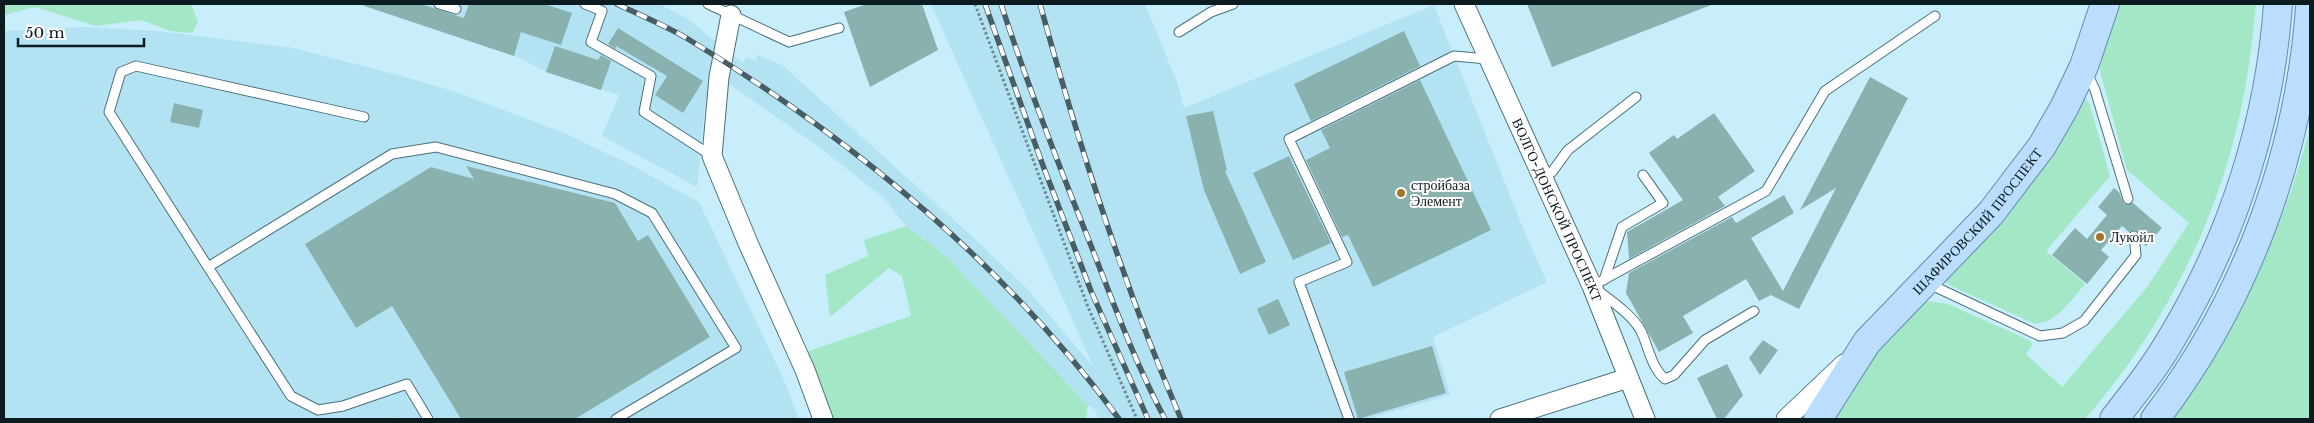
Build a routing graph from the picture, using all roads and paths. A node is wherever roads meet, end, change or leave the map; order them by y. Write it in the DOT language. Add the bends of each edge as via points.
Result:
graph roads {
  1 [pos="439,4"];
  2 [pos="585,4"];
  3 [pos="708,4"];
  4 [pos="975,4"];
  5 [pos="1233,4"];
  6 [pos="1464,4"];
  7 [pos="2105,4"];
  8 [pos="2278,4"];
  9 [pos="2310,8"];
  10 [pos="456,9"];
  11 [pos="733,10"];
  12 [pos="1935,16"];
  13 [pos="839,28"];
  14 [pos="1179,32"];
  15 [pos="1488,59"];
  16 [pos="2084,66"];
  17 [pos="1636,97"];
  18 [pos="364,117"];
  19 [pos="712,156"];
  20 [pos="1643,175"];
  21 [pos="1543,178"];
  22 [pos="2128,199"];
  23 [pos="2134,236"];
  24 [pos="208,267"];
  25 [pos="1924,282"];
  26 [pos="1598,283"];
  27 [pos="1754,311"];
  28 [pos="1867,342"];
  29 [pos="1628,378"];
  30 [pos="428,419"];
  31 [pos="616,419"];
  32 [pos="823,419"];
  33 [pos="1137,419"];
  34 [pos="1349,419"];
  35 [pos="1500,419"];
  36 [pos="1645,419"];
  37 [pos="1786,419"];
  38 [pos="1818,419"];
  39 [pos="2114,419"];
  40 [pos="2155,419"];
  1 -- 10 [label="lane"];
  2 -- 19 [label="lane" via="602,11 591,42 651,76 644,112"];
  3 -- 11 [label="lane"];
  4 -- 33 [label="path" via="1088,307"];
  5 -- 14 [label="lane" via="1211,12"];
  6 -- 15 [label="street, ВОЛГО-ДОНСКОЙ ПРОСПЕКТ"];
  7 -- 16 [label="main road, ШАФИРОВСКИЙ ПРОСПЕКТ"];
  8 -- 39 [label="main road" via="2270,76 2242,187 2200,289 2173,337"];
  9 -- 40 [label="main road" via="2298,97 2268,212 2230,300"];
  11 -- 13 [label="lane" via="789,42"];
  11 -- 19 [label="street" via="719,77"];
  12 -- 26 [label="lane" via="1825,91 1766,191"];
  15 -- 21 [label="street, ВОЛГО-ДОНСКОЙ ПРОСПЕКТ"];
  15 -- 34 [label="lane" via="1454,56 1288,139 1347,262 1299,282"];
  16 -- 22 [label="lane" via="2095,90"];
  16 -- 25 [label="main road, ШАФИРОВСКИЙ ПРОСПЕКТ" via="2064,108 2020,178"];
  17 -- 21 [label="lane" via="1568,150 1552,172"];
  18 -- 24 [label="lane" via="136,66 121,72 109,112"];
  19 -- 32 [label="street"];
  20 -- 26 [label="lane" via="1663,203 1622,227"];
  21 -- 26 [label="street, ВОЛГО-ДОНСКОЙ ПРОСПЕКТ"];
  23 -- 25 [label="lane" via="2136,255 2084,321 2063,333 2040,336"];
  24 -- 30 [label="lane" via="291,396 318,410 343,406 407,384"];
  24 -- 31 [label="lane" via="392,154 436,147 615,194 652,213 736,348"];
  25 -- 28 [label="main road, ШАФИРОВСКИЙ ПРОСПЕКТ"];
  26 -- 27 [label="lane" via="1640,330 1657,372 1665,380 1674,375 1705,340"];
  26 -- 29 [label="street, ВОЛГО-ДОНСКОЙ ПРОСПЕКТ"];
  28 -- 37 [label="street"];
  28 -- 38 [label="main road, ШАФИРОВСКИЙ ПРОСПЕКТ"];
  29 -- 35 [label="street"];
  29 -- 36 [label="street, ВОЛГО-ДОНСКОЙ ПРОСПЕКТ"];
}
